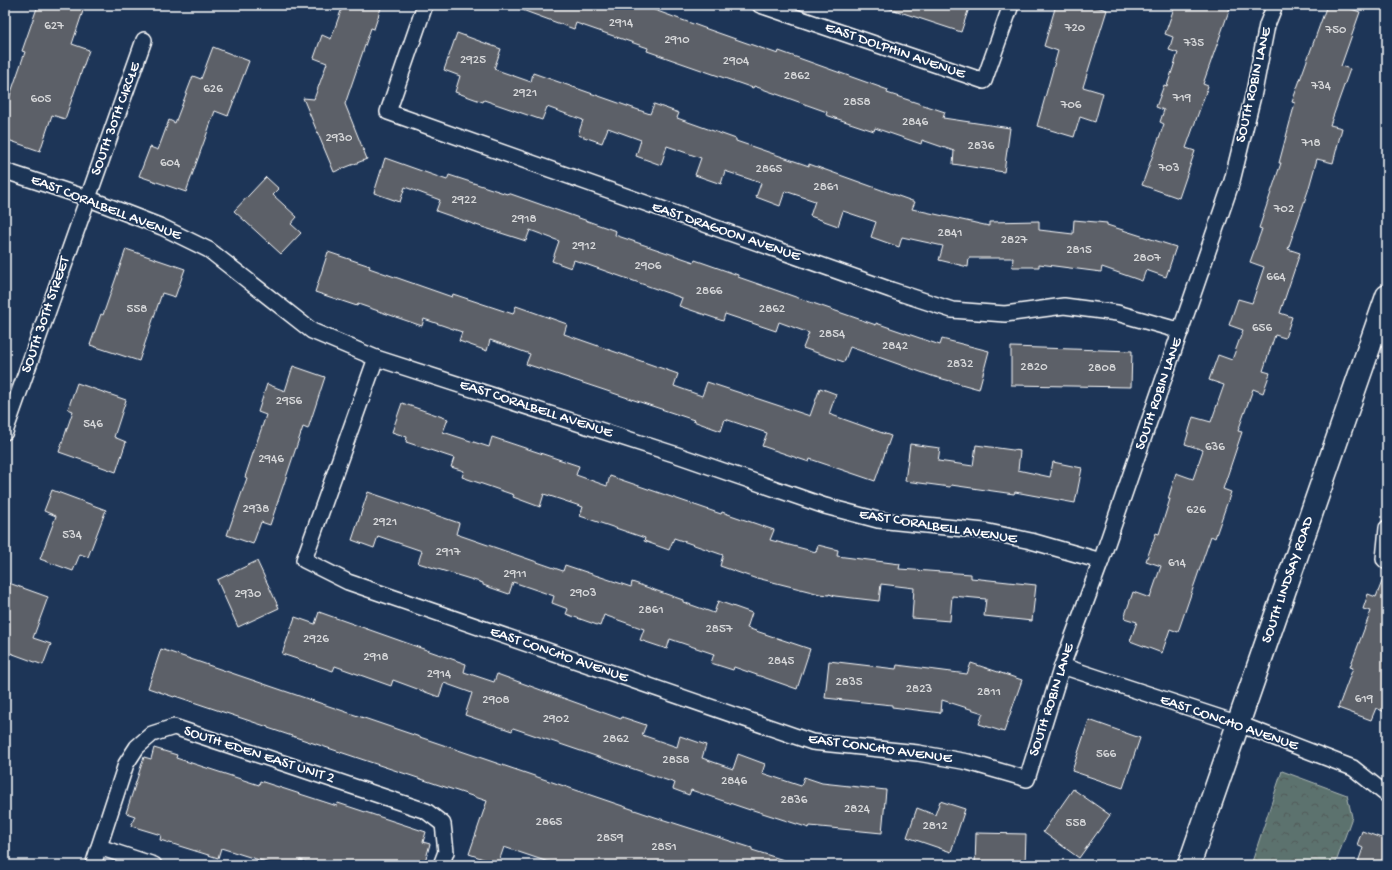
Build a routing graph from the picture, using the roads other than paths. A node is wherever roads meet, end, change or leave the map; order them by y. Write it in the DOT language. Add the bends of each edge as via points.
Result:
graph roads {
  1 [pos="425,5"];
  2 [pos="760,5"];
  3 [pos="1010,5"];
  4 [pos="1275,5"];
  5 [pos="144,40"];
  6 [pos="5,171"];
  7 [pos="87,198"];
  8 [pos="1387,296"];
  9 [pos="1181,331"];
  10 [pos="376,358"];
  11 [pos="5,432"];
  12 [pos="1387,528"];
  13 [pos="1386,560"];
  14 [pos="1102,561"];
  15 [pos="1062,666"];
  16 [pos="1239,724"];
  17 [pos="1027,779"];
  18 [pos="1387,795"];
  19 [pos="99,847"];
  20 [pos="94,865"];
  21 [pos="154,865"];
  22 [pos="442,865"];
  23 [pos="1189,865"];
  1 -- 9 [label="street, EAST DRAGOON AVENUE" via="388,112 952,310 1005,314 1064,306 1117,313"];
  2 -- 3 [label="street, EAST DOLPHIN AVENUE" via="984,81"];
  4 -- 9 [label="street, SOUTH ROBIN LANE" via="1267,25 1232,181"];
  5 -- 7 [label="street, SOUTH 30TH CIRCLE"];
  6 -- 7 [label="street, EAST CORALBELL AVENUE"];
  7 -- 10 [label="street, EAST CORALBELL AVENUE" via="162,226 210,250 312,331"];
  7 -- 11 [label="street, SOUTH 30TH STREET"];
  8 -- 16 [label="main road, SOUTH LINDSAY ROAD"];
  9 -- 14 [label="street, SOUTH ROBIN LANE"];
  10 -- 14 [label="street, EAST CORALBELL AVENUE" via="677,455 825,506 878,520 984,531"];
  10 -- 17 [label="street, EAST CONCHO AVENUE" via="304,560 348,582 812,742 918,753 968,762"];
  12 -- 13 [label="street"];
  14 -- 15 [label="street, SOUTH ROBIN LANE"];
  15 -- 16 [label="street, EAST CONCHO AVENUE"];
  15 -- 17 [label="street, SOUTH ROBIN LANE"];
  16 -- 18 [label="street, EAST CONCHO AVENUE" via="1353,768"];
  16 -- 23 [label="main road, SOUTH LINDSAY ROAD"];
  19 -- 20 [label="street, SOUTH EDEN EAST UNIT 2"];
  19 -- 21 [label="street"];
  19 -- 22 [label="street, SOUTH EDEN EAST UNIT 2" via="126,764 137,748 152,734 174,727 426,811 443,824 446,852"];
}
